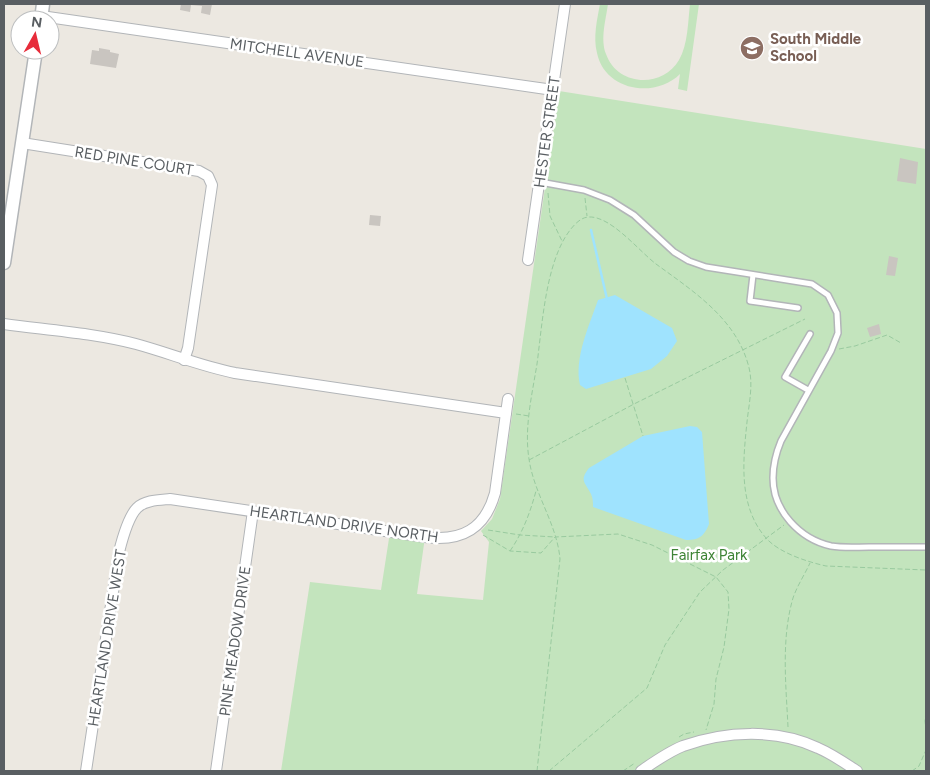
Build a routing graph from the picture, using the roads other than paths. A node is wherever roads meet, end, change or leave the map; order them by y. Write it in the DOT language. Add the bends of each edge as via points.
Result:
graph roads {
  1 [pos="565,4"];
  2 [pos="60,16"];
  3 [pos="34,60"];
  4 [pos="553,90"];
  5 [pos="22,143"];
  6 [pos="544,183"];
  7 [pos="528,260"];
  8 [pos="4,263"];
  9 [pos="753,275"];
  10 [pos="798,308"];
  11 [pos="4,324"];
  12 [pos="810,334"];
  13 [pos="184,360"];
  14 [pos="808,390"];
  15 [pos="508,399"];
  16 [pos="506,413"];
  17 [pos="136,508"];
  18 [pos="253,511"];
  19 [pos="926,547"];
  20 [pos="86,771"];
  21 [pos="216,771"];
  22 [pos="640,771"];
  23 [pos="857,771"];
  1 -- 4 [label="street, HESTER STREET"];
  2 -- 4 [label="street, MITCHELL AVENUE"];
  3 -- 5 [label="street"];
  4 -- 6 [label="street, HESTER STREET"];
  5 -- 8 [label="street"];
  5 -- 13 [label="street, RED PINE COURT" via="199,171 208,176 212,185"];
  6 -- 7 [label="street, HESTER STREET"];
  6 -- 9 [label="lane" via="584,190 622,206 674,252 689,261"];
  9 -- 10 [label="lane" via="750,301"];
  9 -- 14 [label="lane" via="812,284 834,305 838,333"];
  11 -- 13 [label="street" via="112,339"];
  12 -- 14 [label="lane" via="785,377"];
  13 -- 16 [label="street" via="235,374"];
  14 -- 19 [label="lane" via="781,441 773,466 775,494 789,521 802,533 832,546"];
  15 -- 16 [label="street, HEARTLAND DRIVE NORTH"];
  16 -- 18 [label="street, HEARTLAND DRIVE NORTH" via="492,505 478,525 460,536 437,539"];
  17 -- 18 [label="street, HEARTLAND DRIVE NORTH" via="170,498"];
  17 -- 20 [label="street, HEARTLAND DRIVE WEST" via="125,529 119,552"];
  18 -- 21 [label="street, PINE MEADOW DRIVE"];
  22 -- 23 [label="street" via="682,747 705,739 753,734 803,742"];
}
